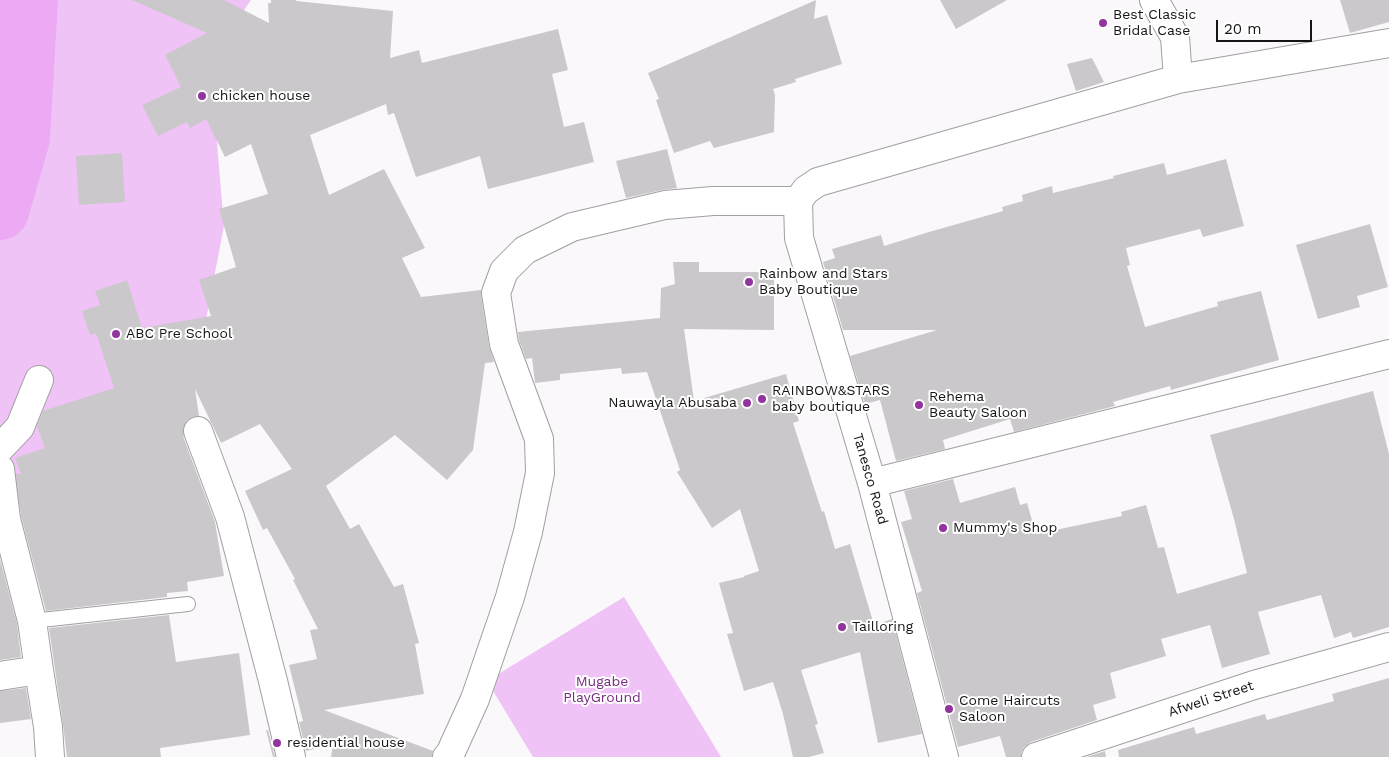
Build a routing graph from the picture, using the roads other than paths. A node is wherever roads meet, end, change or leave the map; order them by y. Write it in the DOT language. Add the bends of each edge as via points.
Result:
graph roads {
  1 [pos="1154,0"];
  2 [pos="1389,43"];
  3 [pos="1178,79"];
  4 [pos="798,202"];
  5 [pos="1389,354"];
  6 [pos="39,380"];
  7 [pos="198,431"];
  8 [pos="0,448"];
  9 [pos="0,469"];
  10 [pos="872,483"];
  11 [pos="188,604"];
  12 [pos="32,621"];
  13 [pos="1389,647"];
  14 [pos="38,670"];
  15 [pos="0,676"];
  16 [pos="50,757"];
  17 [pos="291,757"];
  18 [pos="447,757"];
  19 [pos="944,757"];
  20 [pos="1036,757"];
  1 -- 3 [label="street" via="1175,36"];
  2 -- 3 [label="street"];
  3 -- 4 [label="street" via="818,182 806,190"];
  4 -- 10 [label="street, Tanesco Road" via="799,238"];
  4 -- 18 [label="street" via="713,201 665,205 572,227 525,250 504,271 496,293 504,344 539,439 540,473 510,597 475,699"];
  5 -- 10 [label="street"];
  6 -- 8 [label="street" via="20,427"];
  7 -- 17 [label="street" via="230,517"];
  9 -- 12 [label="street" via="6,519"];
  10 -- 19 [label="street, Tanesco Road"];
  11 -- 12 [label="lane"];
  12 -- 14 [label="street"];
  13 -- 20 [label="street, Afweli Street" via="1254,685"];
  14 -- 15 [label="street"];
  14 -- 16 [label="street"];
}
